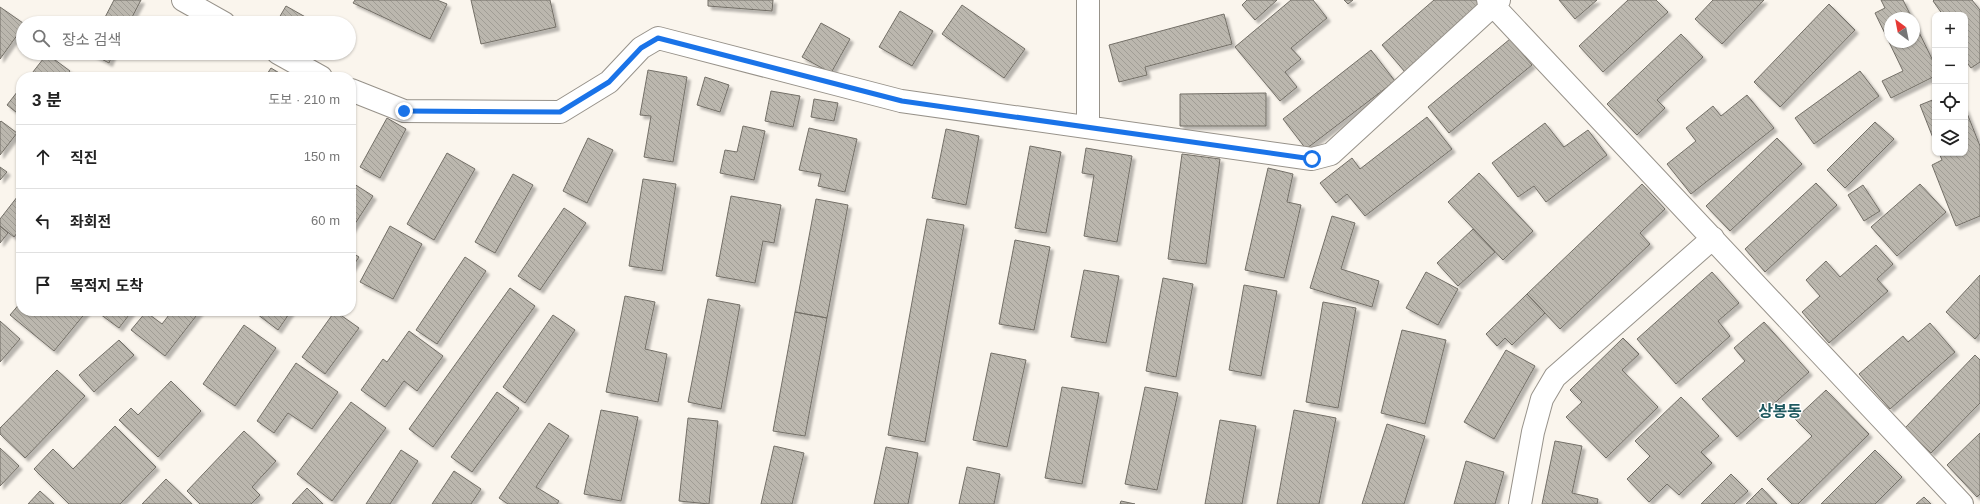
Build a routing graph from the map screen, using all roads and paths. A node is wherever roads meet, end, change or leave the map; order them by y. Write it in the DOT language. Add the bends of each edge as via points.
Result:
graph roads {
  1 [pos="183,0"];
  2 [pos="1088,0"];
  3 [pos="1493,2"];
  4 [pos="212,16"];
  5 [pos="291,60"];
  6 [pos="312,72"];
  7 [pos="356,92"];
  8 [pos="1088,127"];
  9 [pos="1713,238"];
  10 [pos="1520,504"];
  11 [pos="1962,504"];
  1 -- 4 [label="street"];
  2 -- 8 [label="street"];
  3 -- 8 [label="street" via="1331,154 1312,159"];
  3 -- 9 [label="street"];
  5 -- 6 [label="street"];
  7 -- 8 [label="street" via="404,111 560,112 609,82 641,48 658,38 902,101"];
  9 -- 10 [label="street" via="1555,377 1542,399"];
  9 -- 11 [label="street"];
}
